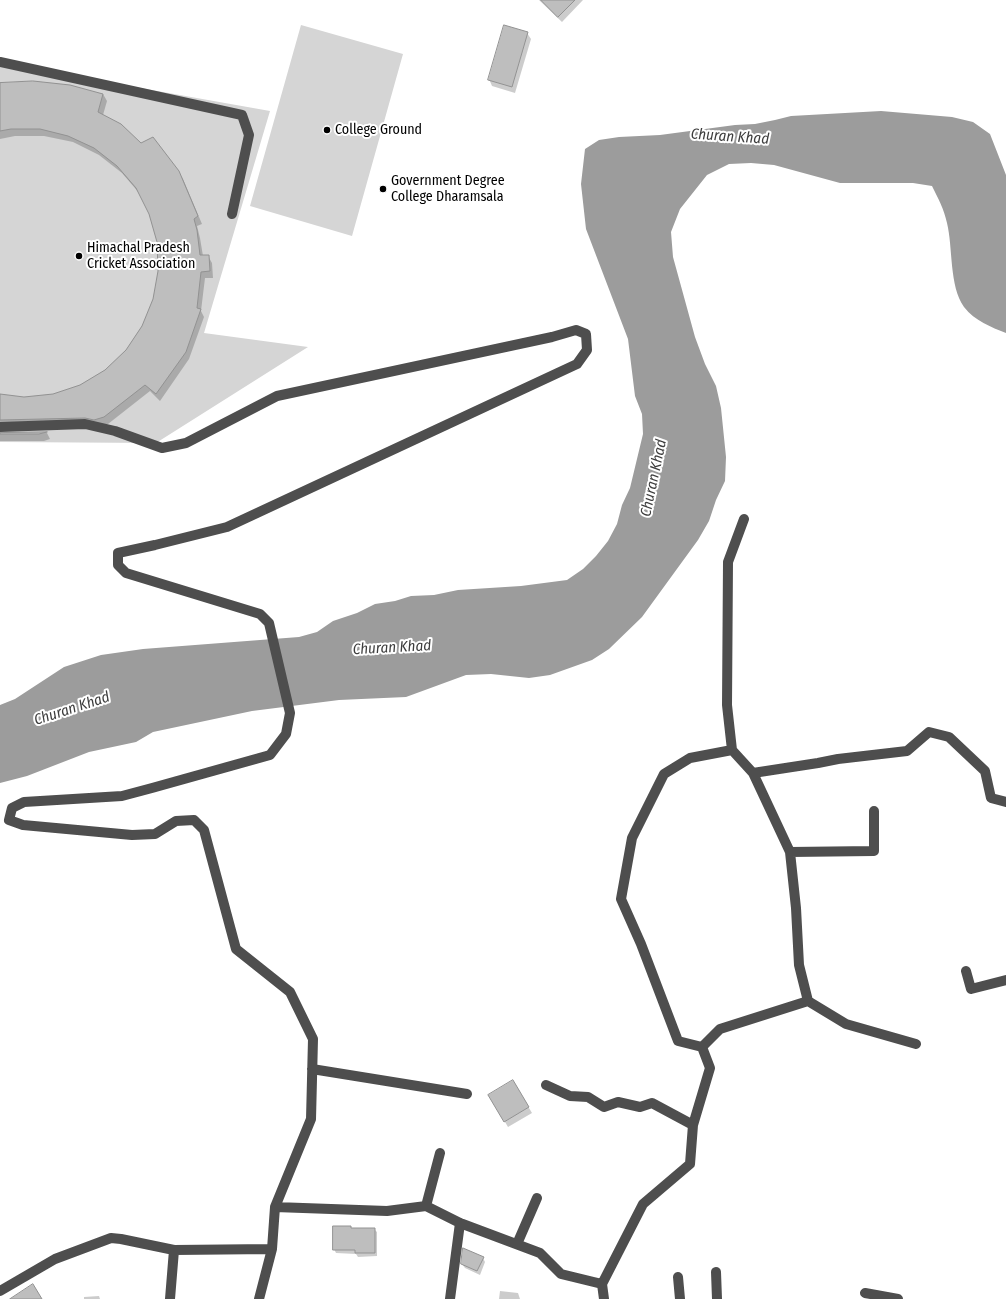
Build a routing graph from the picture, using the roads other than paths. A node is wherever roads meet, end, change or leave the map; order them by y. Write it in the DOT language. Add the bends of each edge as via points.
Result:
graph roads {
  1 [pos="0,62"];
  2 [pos="232,214"];
  3 [pos="0,427"];
  4 [pos="744,519"];
  5 [pos="732,750"];
  6 [pos="753,773"];
  7 [pos="1006,802"];
  8 [pos="874,811"];
  9 [pos="790,852"];
  10 [pos="966,971"];
  11 [pos="1006,980"];
  12 [pos="808,1001"];
  13 [pos="916,1044"];
  14 [pos="702,1047"];
  15 [pos="312,1070"];
  16 [pos="546,1085"];
  17 [pos="466,1094"];
  18 [pos="693,1125"];
  19 [pos="440,1153"];
  20 [pos="537,1198"];
  21 [pos="426,1206"];
  22 [pos="275,1208"];
  23 [pos="460,1224"];
  24 [pos="517,1244"];
  25 [pos="174,1250"];
  26 [pos="272,1250"];
  27 [pos="716,1272"];
  28 [pos="678,1277"];
  29 [pos="602,1284"];
  30 [pos="0,1291"];
  31 [pos="865,1293"];
  32 [pos="170,1299"];
  33 [pos="259,1299"];
  34 [pos="450,1299"];
  35 [pos="604,1299"];
  36 [pos="680,1299"];
  37 [pos="717,1299"];
  38 [pos="898,1299"];
  1 -- 2 [label="street" via="242,115 249,135"];
  3 -- 15 [label="street" via="85,424 115,431 162,448 186,443 277,396 576,330 586,334 587,350 577,364 227,527 118,553 118,566 126,573 260,614 269,623 290,713 286,734 270,755 160,786 122,796 24,802 12,808 9,820 23,825 132,836 155,834 176,820 194,820 204,830 236,949 290,992 313,1039"];
  4 -- 5 [label="street" via="728,562 727,705"];
  5 -- 6 [label="street"];
  5 -- 14 [label="street" via="690,758 664,774 632,838 621,899 678,1041"];
  6 -- 7 [label="street" via="907,751 929,732 949,737 985,771 991,798"];
  6 -- 9 [label="street"];
  8 -- 9 [label="street" via="874,851"];
  9 -- 12 [label="street" via="799,965"];
  10 -- 11 [label="street" via="971,989"];
  12 -- 13 [label="street" via="846,1024"];
  12 -- 14 [label="street" via="720,1029"];
  14 -- 18 [label="street" via="710,1068"];
  15 -- 17 [label="street"];
  15 -- 22 [label="street" via="310,1119"];
  16 -- 18 [label="street" via="570,1096 588,1097 604,1107 618,1102 640,1107 652,1103"];
  18 -- 29 [label="street" via="690,1164 643,1204"];
  19 -- 21 [label="street"];
  20 -- 24 [label="street"];
  21 -- 22 [label="street" via="387,1211"];
  21 -- 23 [label="street"];
  22 -- 26 [label="street"];
  23 -- 24 [label="street"];
  23 -- 34 [label="street"];
  24 -- 29 [label="street" via="540,1252 561,1274"];
  25 -- 26 [label="street"];
  25 -- 30 [label="street" via="111,1238 55,1259"];
  25 -- 32 [label="street"];
  26 -- 33 [label="street"];
  27 -- 37 [label="street"];
  28 -- 36 [label="street"];
  29 -- 35 [label="street"];
  31 -- 38 [label="street"];
}
